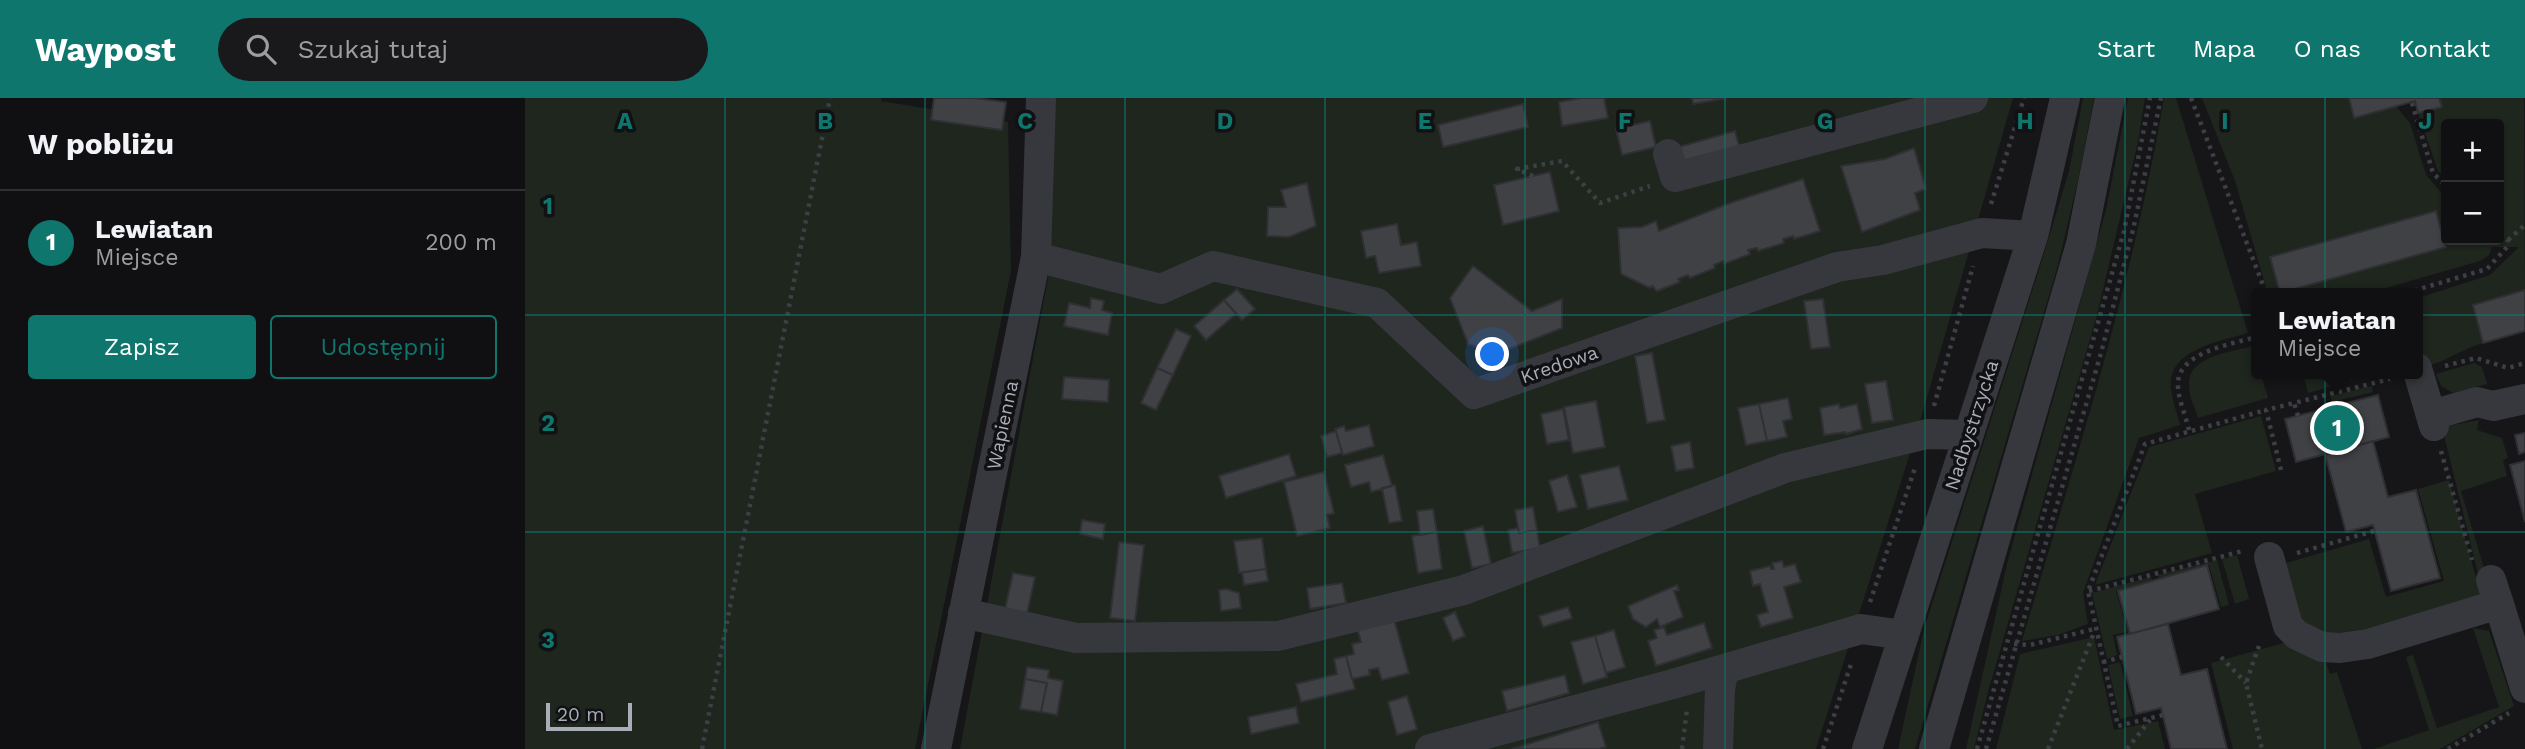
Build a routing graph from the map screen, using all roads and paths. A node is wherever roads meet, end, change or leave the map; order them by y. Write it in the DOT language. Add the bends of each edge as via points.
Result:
graph roads {
  1 [pos="830,98"];
  2 [pos="1041,98"];
  3 [pos="1973,98"];
  4 [pos="2065,98"];
  5 [pos="2110,98"];
  6 [pos="2150,98"];
  7 [pos="2161,98"];
  8 [pos="2191,98"];
  9 [pos="2411,103"];
  10 [pos="1672,166"];
  11 [pos="1533,176"];
  12 [pos="2442,182"];
  13 [pos="2525,225"];
  14 [pos="2033,236"];
  15 [pos="2504,237"];
  16 [pos="2508,240"];
  17 [pos="1036,257"];
  18 [pos="2264,288"];
  19 [pos="2423,288"];
  20 [pos="2251,338"];
  21 [pos="2525,363"];
  22 [pos="2423,370"];
  23 [pos="2385,379"];
  24 [pos="2415,379"];
  25 [pos="2525,399"];
  26 [pos="2294,403"];
  27 [pos="2266,410"];
  28 [pos="2298,416"];
  29 [pos="2433,420"];
  30 [pos="2189,430"];
  31 [pos="1968,435"];
  32 [pos="2281,470"];
  33 [pos="2374,531"];
  34 [pos="2263,555"];
  35 [pos="2088,592"];
  36 [pos="2492,597"];
  37 [pos="963,613"];
  38 [pos="2095,629"];
  39 [pos="1904,635"];
  40 [pos="2008,643"];
  41 [pos="2016,644"];
  42 [pos="2259,646"];
  43 [pos="2122,657"];
  44 [pos="2221,657"];
  45 [pos="2103,662"];
  46 [pos="1724,669"];
  47 [pos="2246,683"];
  48 [pos="2521,698"];
  49 [pos="2163,715"];
  50 [pos="2151,718"];
  51 [pos="702,749"];
  52 [pos="936,749"];
  53 [pos="1430,749"];
  54 [pos="1718,749"];
  55 [pos="1867,749"];
  56 [pos="1934,749"];
  57 [pos="1977,749"];
  58 [pos="1986,749"];
  59 [pos="2048,749"];
  60 [pos="2127,749"];
  61 [pos="2262,749"];
  62 [pos="2448,749"];
  1 -- 51 [label="path"];
  2 -- 17 [label="street, Wapienna"];
  3 -- 10 [label="street"];
  4 -- 14 [label="street, Nadbystrzycka"];
  5 -- 56 [label="street" via="2081,244"];
  6 -- 40 [label="path" via="2123,231"];
  7 -- 41 [label="path" via="2101,354"];
  8 -- 18 [label="path"];
  9 -- 12 [label="path" via="2433,173"];
  10 -- 11 [label="path" via="1599,203 1562,160 1517,169"];
  13 -- 16 [label="path"];
  14 -- 17 [label="street, Kredowa" via="1982,233 1883,260 1837,267 1473,394 1377,303 1213,266 1161,289"];
  14 -- 31 [label="street, Nadbystrzycka"];
  15 -- 16 [label="path"];
  16 -- 19 [label="path" via="2487,269"];
  17 -- 37 [label="street, Wapienna"];
  20 -- 30 [label="path" via="2209,351 2184,369 2178,387"];
  21 -- 22 [label="path" via="2508,368 2476,358"];
  23 -- 26 [label="path"];
  24 -- 29 [label="street"];
  25 -- 29 [label="street" via="2493,406 2477,402"];
  26 -- 27 [label="path"];
  26 -- 28 [label="path"];
  27 -- 30 [label="path"];
  27 -- 32 [label="path"];
  29 -- 36 [label="path"];
  30 -- 35 [label="path" via="2145,443"];
  31 -- 37 [label="street" via="1927,434 1785,468 1464,590 1278,636 1076,638"];
  31 -- 39 [label="street, Nadbystrzycka"];
  33 -- 34 [label="path"];
  34 -- 35 [label="path"];
  34 -- 36 [label="street" via="2288,626 2322,647 2368,643"];
  35 -- 38 [label="path"];
  36 -- 48 [label="street"];
  37 -- 52 [label="street, Wapienna"];
  38 -- 41 [label="path"];
  38 -- 45 [label="path"];
  38 -- 59 [label="path"];
  39 -- 46 [label="street" via="1861,629"];
  39 -- 55 [label="street, Nadbystrzycka"];
  40 -- 41 [label="path"];
  40 -- 57 [label="path"];
  41 -- 58 [label="path"];
  42 -- 47 [label="path"];
  43 -- 45 [label="path"];
  44 -- 47 [label="path"];
  45 -- 50 [label="path" via="2118,726"];
  46 -- 53 [label="street"];
  46 -- 54 [label="street"];
  47 -- 61 [label="path"];
  48 -- 62 [label="path"];
  49 -- 50 [label="path"];
  50 -- 60 [label="path"];
}
